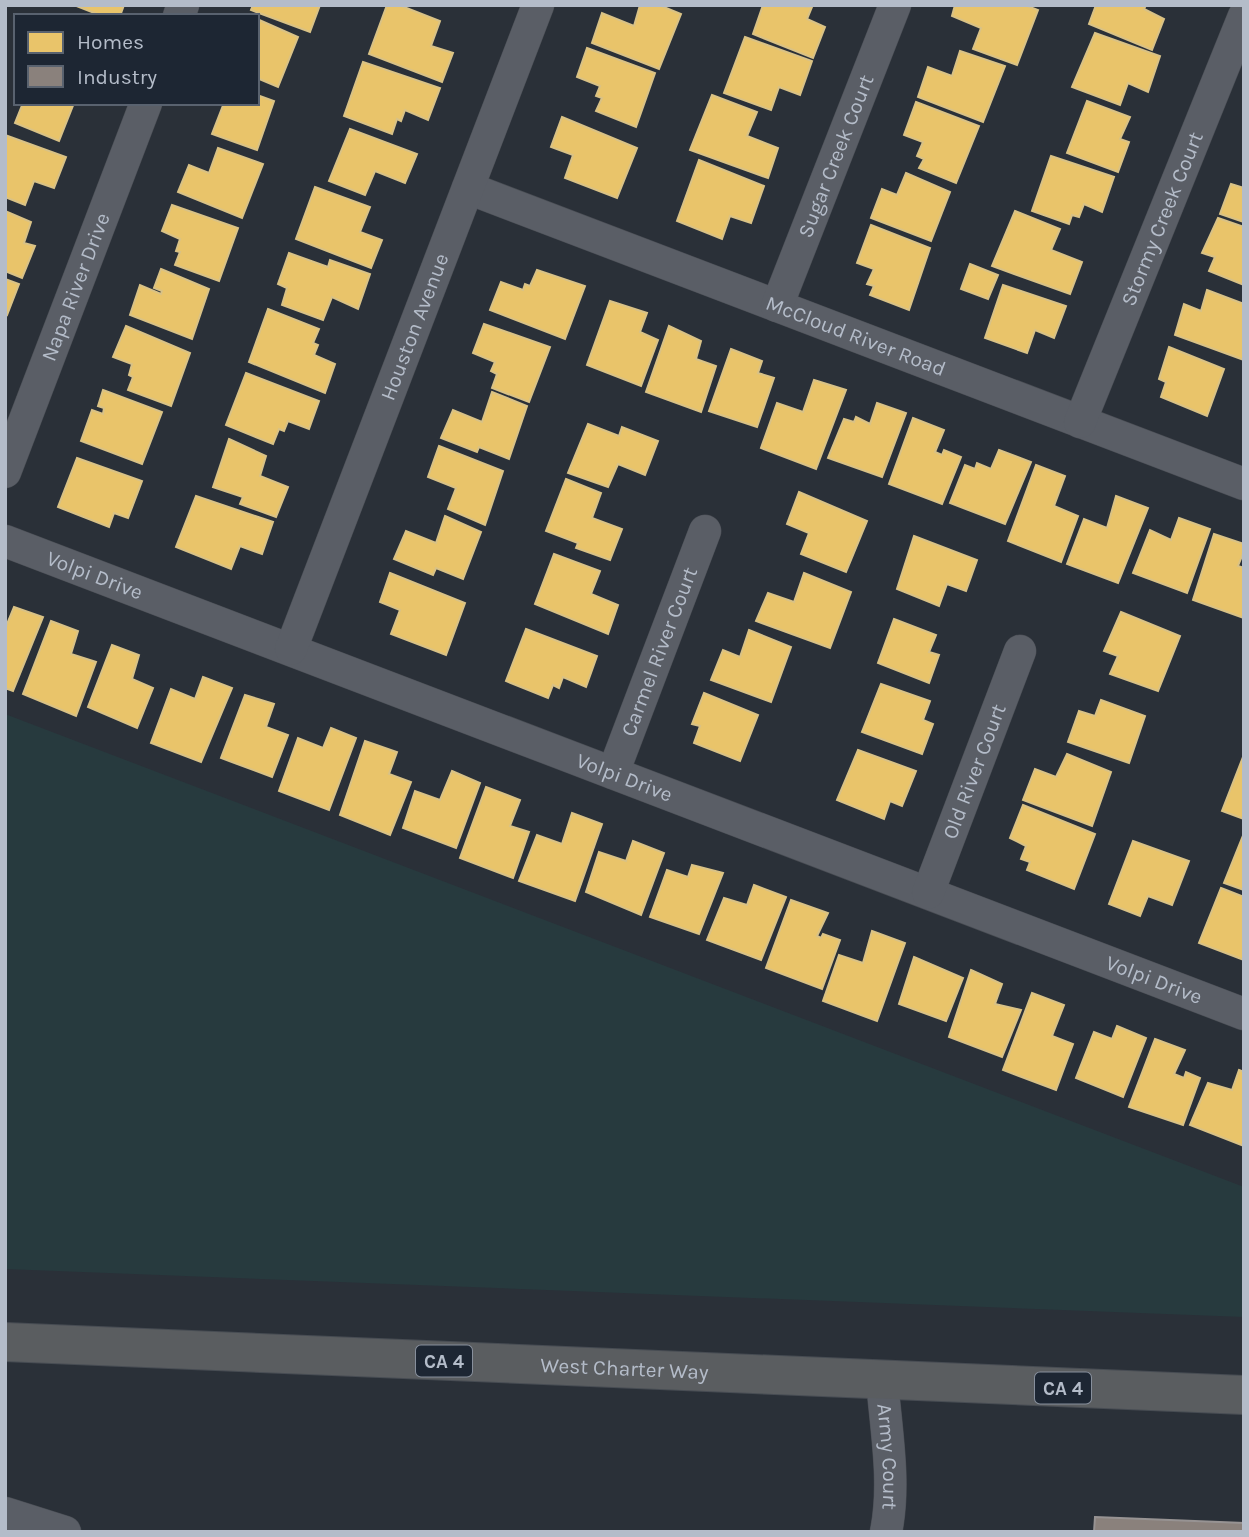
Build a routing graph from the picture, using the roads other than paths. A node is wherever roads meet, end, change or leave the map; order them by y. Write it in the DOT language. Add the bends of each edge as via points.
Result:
graph roads {
  1 [pos="538,5"];
  2 [pos="895,5"];
  3 [pos="1244,16"];
  4 [pos="145,105"];
  5 [pos="468,188"];
  6 [pos="777,306"];
  7 [pos="1080,422"];
  8 [pos="5,472"];
  9 [pos="1244,484"];
  10 [pos="705,531"];
  11 [pos="5,541"];
  12 [pos="292,649"];
  13 [pos="1020,651"];
  14 [pos="612,773"];
  15 [pos="928,893"];
  16 [pos="1244,1014"];
  17 [pos="5,1342"];
  18 [pos="882,1380"];
  19 [pos="1244,1395"];
  20 [pos="5,1513"];
  21 [pos="65,1532"];
  22 [pos="886,1532"];
  1 -- 5 [label="street, Houston Avenue"];
  2 -- 6 [label="street, Sugar Creek Court"];
  3 -- 7 [label="street, Stormy Creek Court"];
  4 -- 8 [label="street, Napa River Drive"];
  5 -- 6 [label="street, McCloud River Road"];
  5 -- 12 [label="street, Houston Avenue"];
  6 -- 7 [label="street, McCloud River Road"];
  7 -- 9 [label="street, McCloud River Road"];
  10 -- 14 [label="street, Carmel River Court"];
  11 -- 12 [label="street, Volpi Drive"];
  12 -- 14 [label="street, Volpi Drive"];
  13 -- 15 [label="street, Old River Court"];
  14 -- 15 [label="street, Volpi Drive"];
  15 -- 16 [label="street, Volpi Drive"];
  17 -- 18 [label="highway, West Charter Way / CA 4"];
  18 -- 19 [label="highway, West Charter Way / CA 4"];
  18 -- 22 [label="street, Army Court" via="890,1476"];
  20 -- 21 [label="street"];
}
